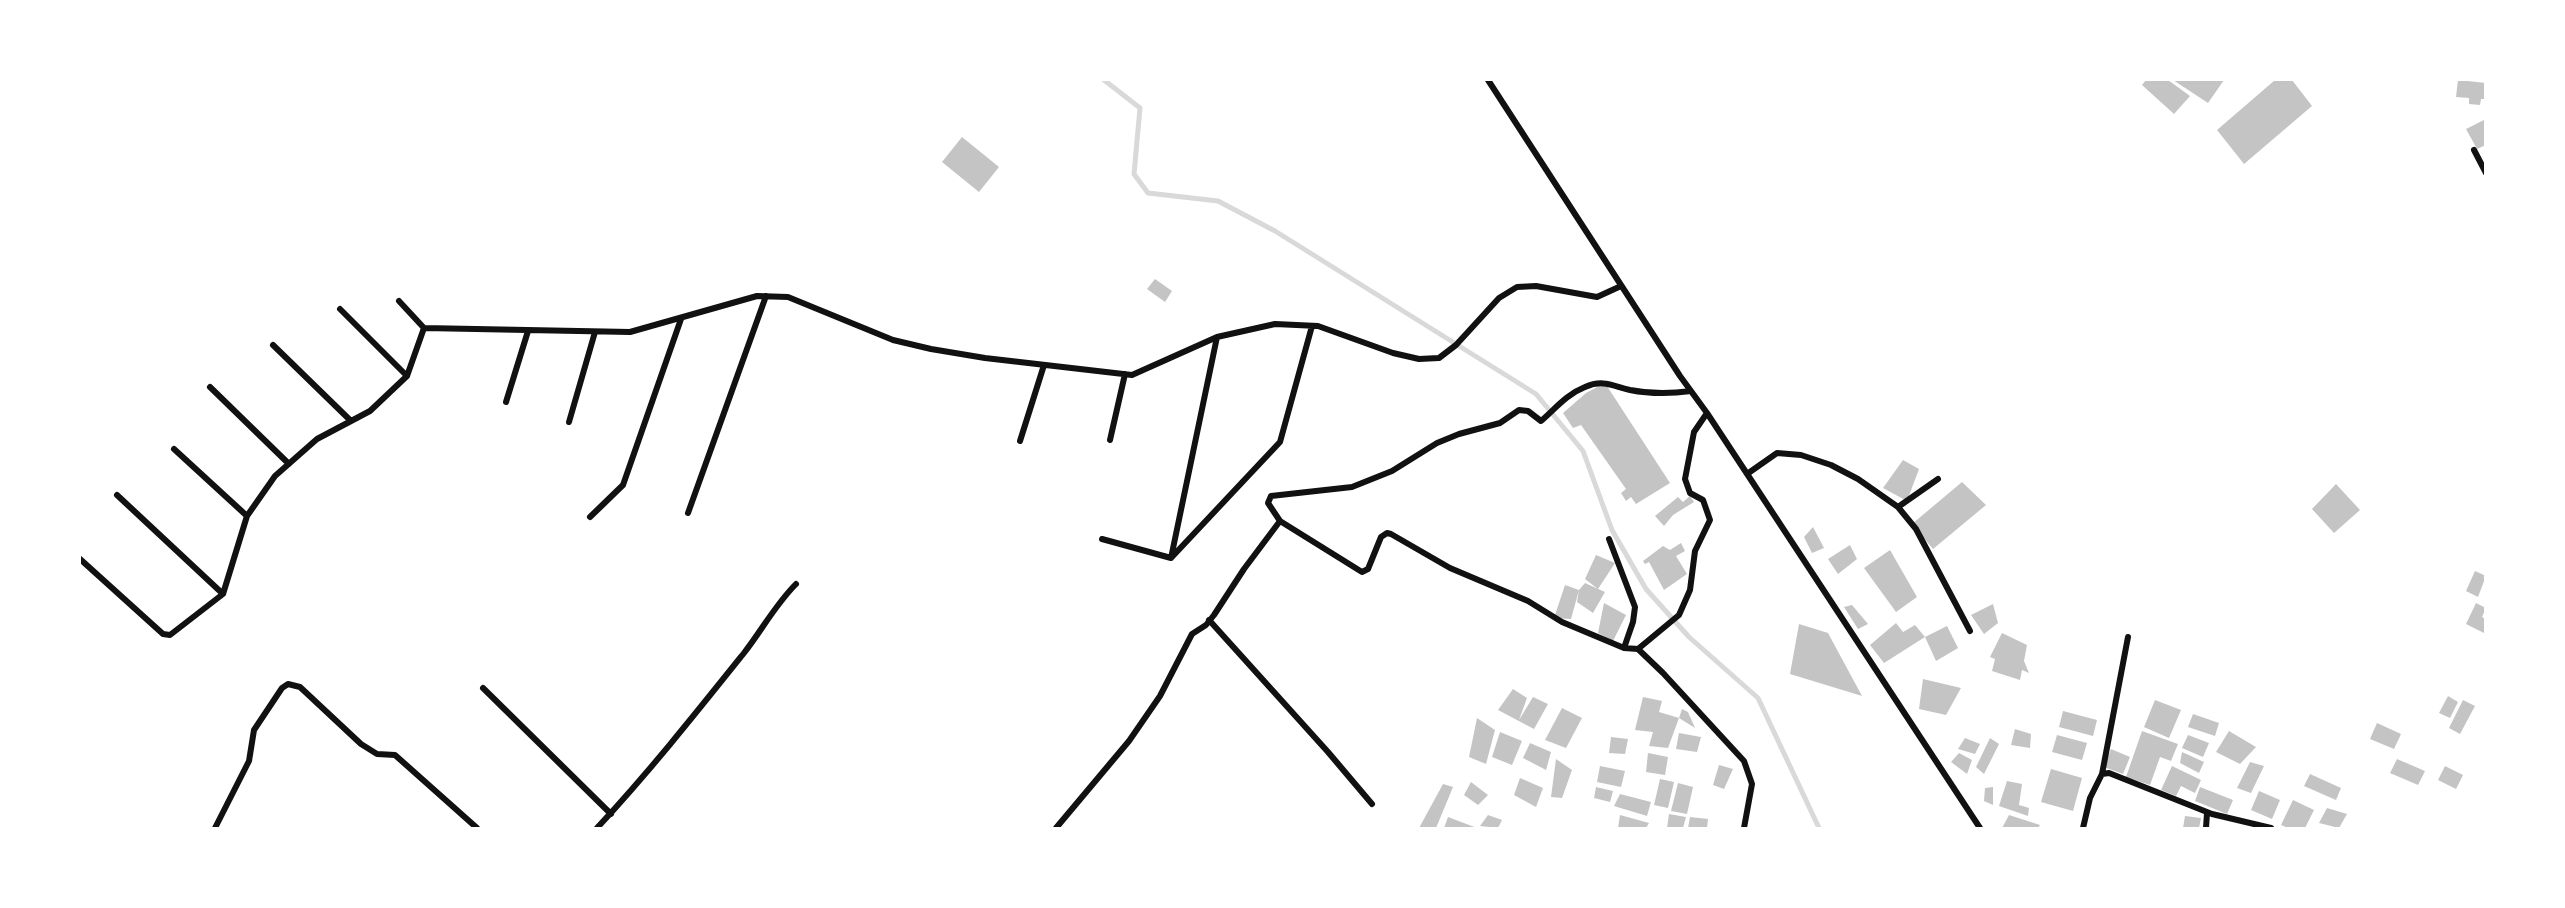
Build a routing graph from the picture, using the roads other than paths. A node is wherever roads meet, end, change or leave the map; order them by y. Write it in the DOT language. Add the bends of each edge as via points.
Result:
graph roads {
  1 [pos="1488,80"];
  2 [pos="2474,150"];
  3 [pos="2486,172"];
  4 [pos="1622,286"];
  5 [pos="766,296"];
  6 [pos="399,301"];
  7 [pos="340,309"];
  8 [pos="681,319"];
  9 [pos="1312,326"];
  10 [pos="424,328"];
  11 [pos="528,331"];
  12 [pos="595,332"];
  13 [pos="1216,337"];
  14 [pos="273,345"];
  15 [pos="1044,365"];
  16 [pos="1125,374"];
  17 [pos="407,376"];
  18 [pos="210,387"];
  19 [pos="1690,391"];
  20 [pos="506,402"];
  21 [pos="1707,413"];
  22 [pos="351,421"];
  23 [pos="569,422"];
  24 [pos="1110,440"];
  25 [pos="1020,441"];
  26 [pos="174,449"];
  27 [pos="289,464"];
  28 [pos="1747,474"];
  29 [pos="1938,479"];
  30 [pos="117,495"];
  31 [pos="1898,507"];
  32 [pos="688,513"];
  33 [pos="247,516"];
  34 [pos="590,517"];
  35 [pos="1280,520"];
  36 [pos="1102,539"];
  37 [pos="1609,540"];
  38 [pos="1171,558"];
  39 [pos="80,559"];
  40 [pos="796,584"];
  41 [pos="223,594"];
  42 [pos="1209,620"];
  43 [pos="1970,631"];
  44 [pos="2128,637"];
  45 [pos="1624,648"];
  46 [pos="1638,650"];
  47 [pos="483,688"];
  48 [pos="2102,774"];
  49 [pos="1372,804"];
  50 [pos="2208,813"];
  51 [pos="611,814"];
  52 [pos="215,828"];
  53 [pos="477,828"];
  54 [pos="597,828"];
  55 [pos="1056,828"];
  56 [pos="1744,828"];
  57 [pos="1980,828"];
  58 [pos="2083,828"];
  59 [pos="2206,828"];
  60 [pos="2271,828"];
  1 -- 4 [label="street"];
  2 -- 3 [label="street"];
  4 -- 9 [label="street" via="1597,297 1536,285 1517,287 1499,298 1438,358 1419,359"];
  4 -- 19 [label="street"];
  5 -- 8 [label="street"];
  5 -- 15 [label="street" via="788,297 893,340"];
  5 -- 32 [label="street"];
  6 -- 10 [label="street"];
  7 -- 17 [label="street"];
  8 -- 12 [label="street" via="630,332"];
  8 -- 34 [label="street" via="623,485"];
  9 -- 13 [label="street" via="1275,324"];
  9 -- 38 [label="street" via="1280,442"];
  10 -- 11 [label="street"];
  10 -- 17 [label="street"];
  11 -- 12 [label="street"];
  11 -- 20 [label="street"];
  12 -- 23 [label="street"];
  13 -- 16 [label="street" via="1132,375"];
  13 -- 38 [label="street"];
  14 -- 22 [label="street"];
  15 -- 16 [label="street"];
  15 -- 25 [label="street"];
  16 -- 24 [label="street"];
  17 -- 22 [label="street" via="370,411"];
  18 -- 27 [label="street"];
  19 -- 21 [label="street"];
  19 -- 35 [label="street" via="1667,394 1630,390 1605,382 1584,387 1566,397 1541,421 1528,411 1519,410 1500,423 1437,443 1392,471 1352,487 1275,493 1268,503"];
  21 -- 28 [label="street"];
  21 -- 46 [label="street" via="1694,432 1686,485 1690,493 1703,500 1710,520 1695,551 1690,590 1678,615"];
  22 -- 27 [label="street" via="317,439"];
  26 -- 33 [label="street"];
  27 -- 33 [label="street" via="275,476"];
  28 -- 31 [label="street" via="1777,453 1801,454 1831,465"];
  28 -- 57 [label="street"];
  29 -- 31 [label="street"];
  30 -- 41 [label="street"];
  31 -- 43 [label="street" via="1916,530"];
  33 -- 41 [label="street"];
  35 -- 42 [label="street"];
  35 -- 45 [label="street" via="1362,572 1368,569 1382,537 1391,534 1450,567 1528,601 1562,622"];
  36 -- 38 [label="street"];
  37 -- 45 [label="street" via="1635,607"];
  39 -- 41 [label="street" via="163,634 170,635"];
  40 -- 51 [label="street" via="653,768"];
  42 -- 49 [label="street"];
  42 -- 55 [label="street" via="1192,634 1160,696 1129,741"];
  44 -- 48 [label="street"];
  45 -- 46 [label="street"];
  46 -- 56 [label="street" via="1744,761 1752,784"];
  47 -- 51 [label="street"];
  48 -- 50 [label="street" via="2109,773"];
  48 -- 58 [label="street" via="2090,798"];
  50 -- 59 [label="street"];
  50 -- 60 [label="street"];
  51 -- 54 [label="street"];
  52 -- 53 [label="street" via="249,761 254,730 282,688 295,684 361,744 377,754 395,755"];
}
